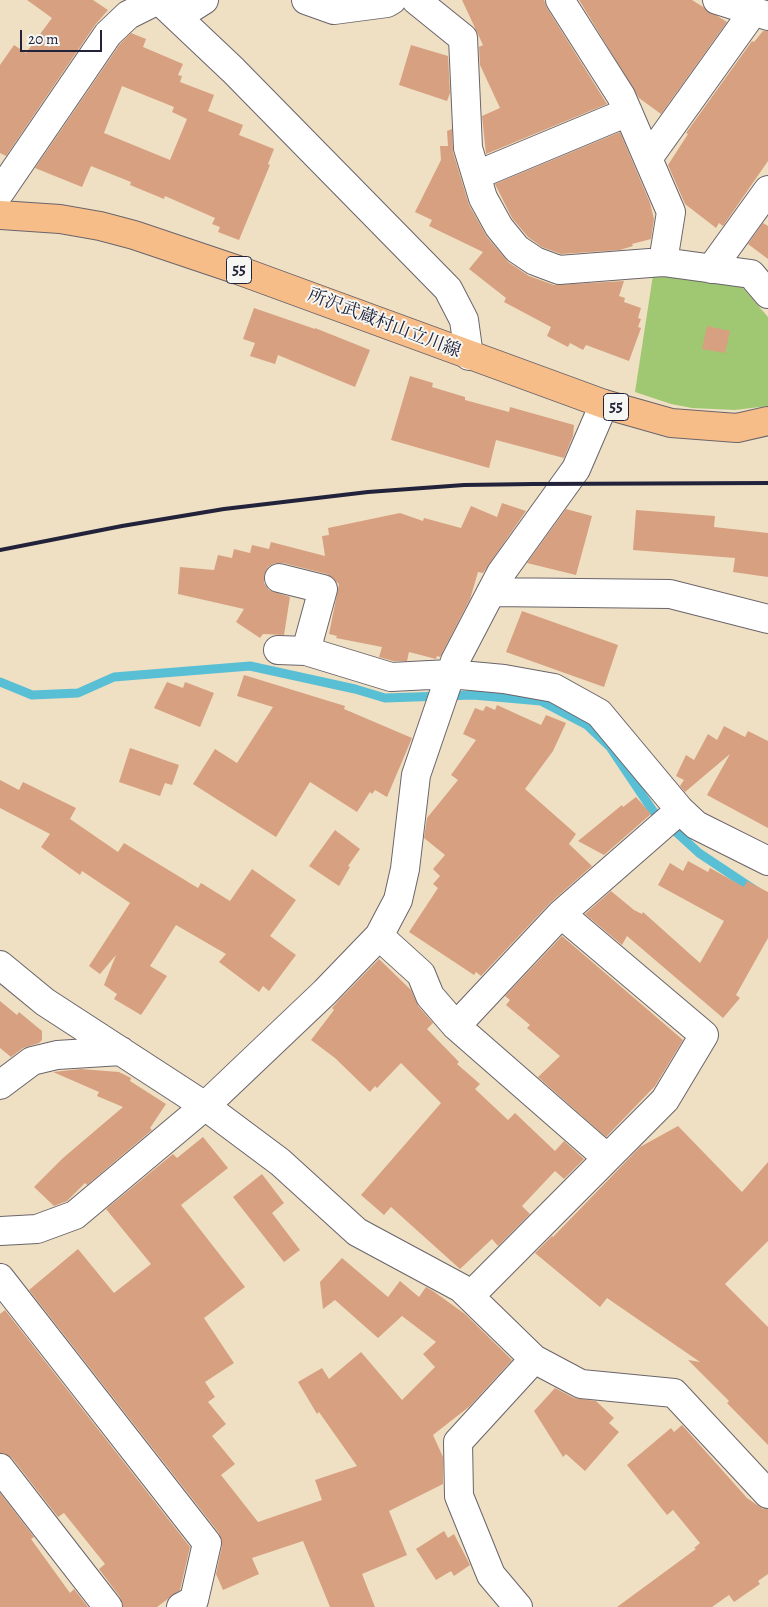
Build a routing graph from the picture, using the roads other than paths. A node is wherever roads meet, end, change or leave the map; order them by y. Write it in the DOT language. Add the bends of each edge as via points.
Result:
graph roads {
  1 [pos="204,0"];
  2 [pos="306,0"];
  3 [pos="392,0"];
  4 [pos="416,0"];
  5 [pos="560,0"];
  6 [pos="717,0"];
  7 [pos="165,6"];
  8 [pos="761,14"];
  9 [pos="628,112"];
  10 [pos="649,157"];
  11 [pos="477,175"];
  12 [pos="768,190"];
  13 [pos="0,192"];
  14 [pos="0,215"];
  15 [pos="663,262"];
  16 [pos="712,269"];
  17 [pos="768,294"];
  18 [pos="470,356"];
  19 [pos="604,404"];
  20 [pos="768,421"];
  21 [pos="280,578"];
  22 [pos="491,592"];
  23 [pos="768,618"];
  24 [pos="278,650"];
  25 [pos="306,651"];
  26 [pos="450,674"];
  27 [pos="680,810"];
  28 [pos="768,861"];
  29 [pos="561,914"];
  30 [pos="379,936"];
  31 [pos="0,964"];
  32 [pos="456,1026"];
  33 [pos="121,1051"];
  34 [pos="0,1085"];
  35 [pos="204,1106"];
  36 [pos="606,1157"];
  37 [pos="0,1232"];
  38 [pos="0,1278"];
  39 [pos="470,1296"];
  40 [pos="534,1359"];
  41 [pos="0,1468"];
  42 [pos="768,1494"];
  43 [pos="108,1607"];
  44 [pos="181,1607"];
  45 [pos="518,1607"];
  1 -- 7 [label="street"];
  2 -- 3 [label="street" via="334,10"];
  4 -- 11 [label="street" via="463,38 468,148"];
  5 -- 9 [label="street"];
  6 -- 8 [label="street"];
  7 -- 13 [label="street" via="128,15 108,34"];
  7 -- 18 [label="street" via="233,70 448,289 464,320"];
  8 -- 10 [label="street"];
  9 -- 10 [label="street"];
  9 -- 11 [label="street"];
  10 -- 15 [label="street" via="671,212"];
  11 -- 15 [label="street" via="483,198 499,227 517,249 534,261 559,270"];
  12 -- 16 [label="street"];
  14 -- 18 [label="main road, 所沢武蔵村山立川線 / 55" via="60,219 134,235"];
  15 -- 16 [label="street"];
  16 -- 17 [label="street" via="751,274"];
  18 -- 19 [label="main road, 所沢武蔵村山立川線 / 55"];
  19 -- 20 [label="main road, 所沢武蔵村山立川線 / 55" via="671,423 737,428"];
  19 -- 22 [label="street" via="568,484 501,573"];
  21 -- 25 [label="street" via="322,589"];
  22 -- 23 [label="street" via="670,594"];
  22 -- 26 [label="street"];
  24 -- 25 [label="street"];
  25 -- 26 [label="street" via="391,677"];
  26 -- 27 [label="street" via="554,688 599,713"];
  26 -- 30 [label="street" via="416,775 406,868 398,900"];
  27 -- 28 [label="street" via="696,825"];
  27 -- 29 [label="street"];
  29 -- 32 [label="street"];
  29 -- 36 [label="street" via="704,1035 665,1100"];
  30 -- 32 [label="street" via="421,974 430,996"];
  30 -- 35 [label="street" via="325,992"];
  31 -- 33 [label="street" via="45,1002"];
  32 -- 36 [label="street"];
  33 -- 34 [label="street" via="57,1054 32,1061"];
  33 -- 35 [label="street"];
  35 -- 37 [label="street" via="75,1215 37,1229"];
  35 -- 39 [label="street" via="280,1162 357,1232 461,1288"];
  36 -- 39 [label="street"];
  38 -- 44 [label="street" via="208,1543 194,1600"];
  39 -- 40 [label="street"];
  40 -- 42 [label="street" via="581,1384 674,1392"];
  40 -- 45 [label="street" via="458,1442 459,1496 491,1575"];
  41 -- 43 [label="street"];
}
